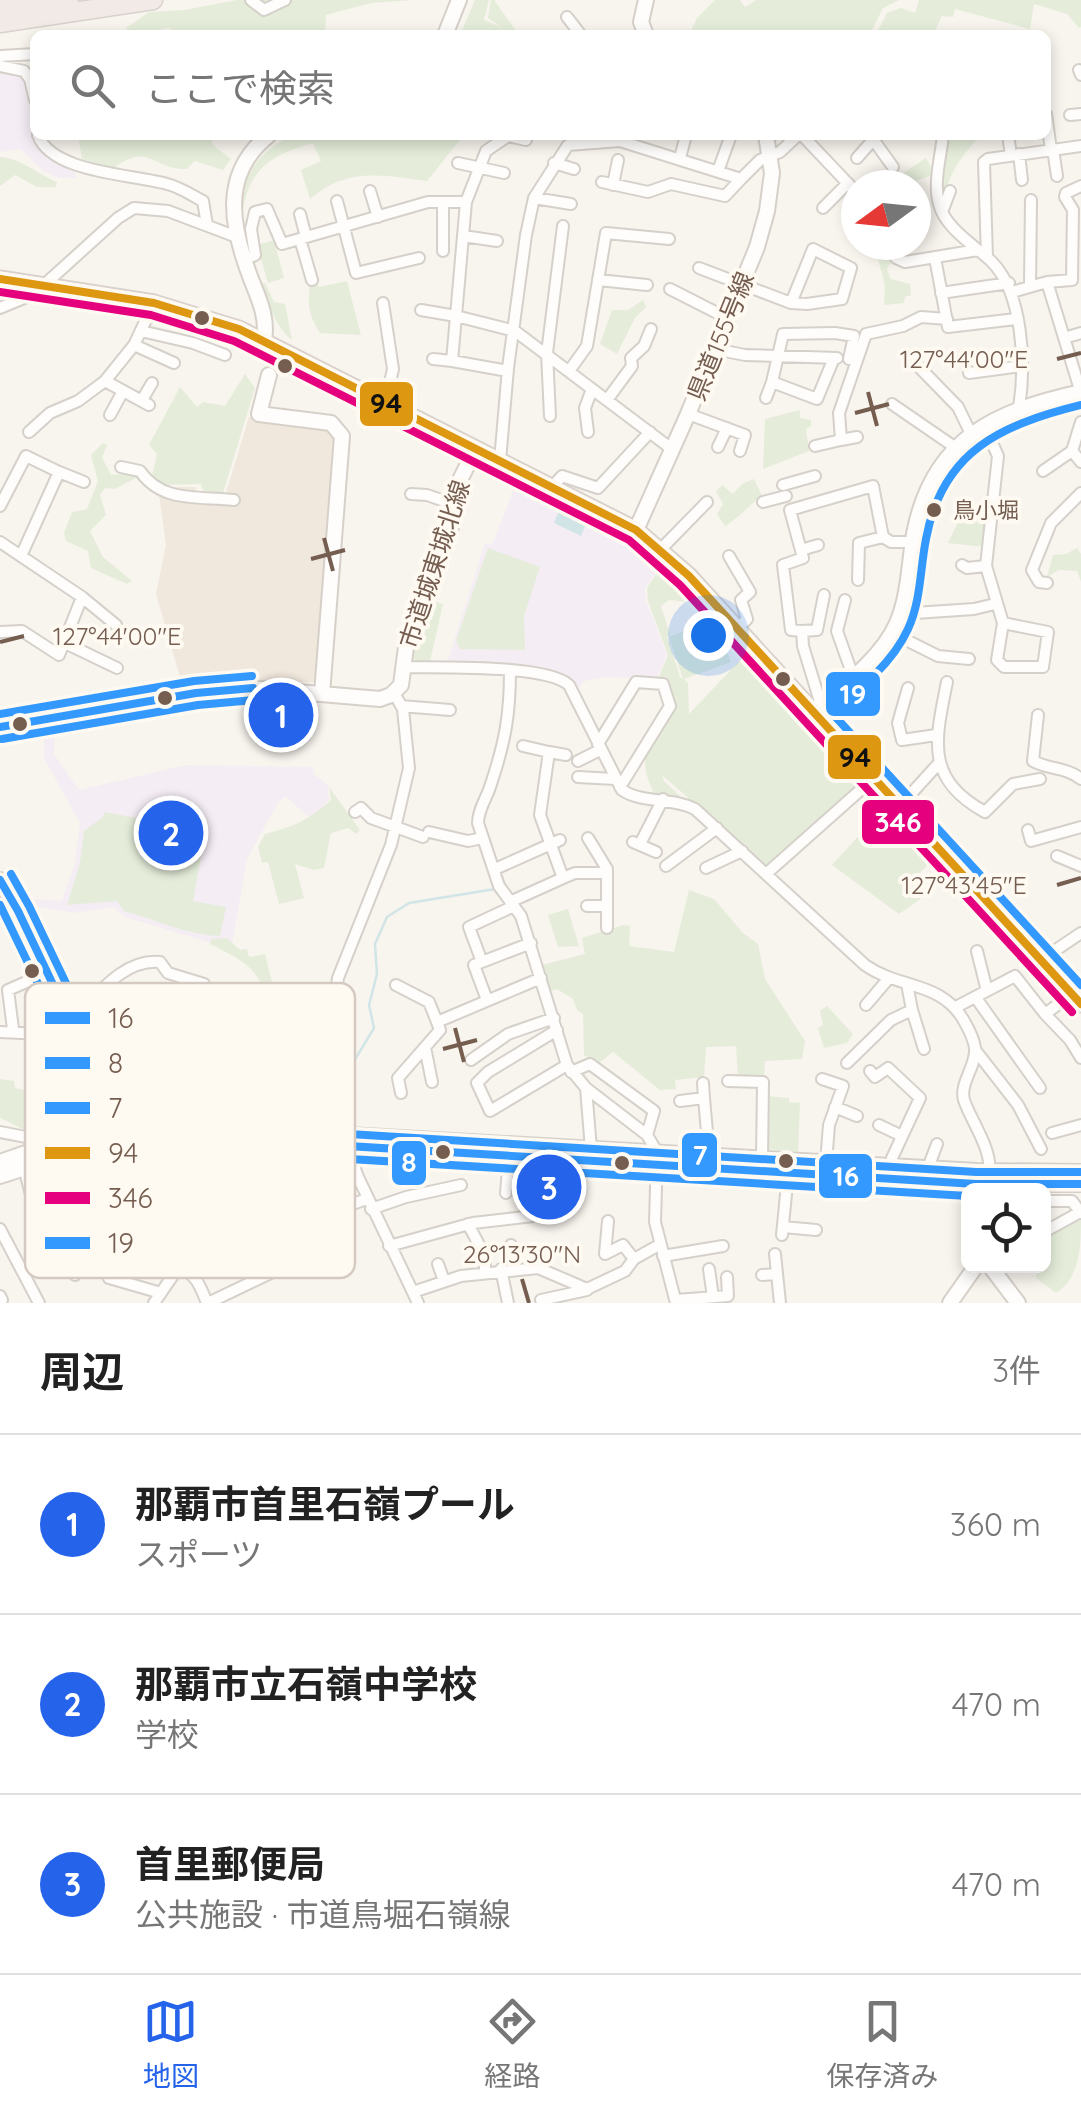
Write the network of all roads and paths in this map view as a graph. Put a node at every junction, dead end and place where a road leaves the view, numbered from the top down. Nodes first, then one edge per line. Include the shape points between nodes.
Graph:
1 (69, 0) edge
2 (152, 0) edge
3 (250, 0) edge
4 (285, 0) edge
5 (459, 0) edge
6 (646, 0) edge
7 (0, 10) edge
8 (568, 18) dead end
9 (0, 23) edge
10 (448, 30) edge
11 (577, 30) edge
12 (644, 30) edge
13 (30, 54) edge
14 (0, 56) edge
15 (0, 66) edge
16 (30, 79) edge
17 (40, 140) edge
18 (264, 140) edge
19 (499, 140) edge
20 (628, 140) edge
21 (637, 140) edge
22 (685, 140) edge
23 (728, 140) edge
24 (767, 140) edge
25 (793, 140) edge
26 (805, 140) edge
27 (869, 140) edge
28 (873, 140) edge
29 (943, 140) edge
30 (1010, 140) edge
31 (1050, 140) edge
32 (1081, 146) edge
33 (1052, 150) junction
34 (1015, 155) junction
35 (770, 156) junction
36 (680, 158) junction
37 (857, 158) dead end
38 (618, 160) dead end
39 (458, 162) dead end
40 (554, 163) junction
41 (478, 167) junction
42 (893, 167) dead end
43 (574, 168) dead end
44 (718, 171) junction
45 (504, 173) dead end
46 (841, 176) edge
47 (1056, 176) dead end
48 (741, 179) junction
49 (1022, 180) dead end
50 (1081, 186) edge
51 (370, 191) dead end
52 (950, 191) dead end
53 (841, 195) edge
54 (534, 198) junction
55 (1030, 200) dead end
56 (337, 201) dead end
57 (443, 202) junction
58 (466, 202) junction
59 (570, 204) dead end
60 (823, 208) dead end
61 (942, 212) junction
62 (300, 214) dead end
63 (378, 217) junction
64 (207, 226) junction
65 (563, 226) dead end
66 (344, 227) junction
67 (463, 236) junction
68 (237, 237) junction
69 (303, 238) junction
70 (669, 239) dead end
71 (497, 240) dead end
72 (443, 252) dead end
73 (983, 254) junction
74 (419, 258) dead end
75 (935, 258) junction
76 (931, 259) edge
77 (244, 260) junction
78 (700, 268) dead end
79 (0, 279) edge
80 (312, 280) dead end
81 (598, 280) junction
82 (1076, 280) edge
83 (1046, 282) junction
84 (740, 284) junction
85 (44, 285) junction
86 (647, 285) dead end
87 (1030, 285) junction
88 (1011, 287) junction
89 (670, 289) dead end
90 (0, 290) edge
91 (941, 293) junction
92 (30, 295) junction
93 (154, 303) junction
94 (383, 303) dead end
95 (791, 303) junction
96 (0, 308) edge
97 (420, 310) dead end
98 (456, 316) junction
99 (726, 318) junction
100 (946, 319) junction
101 (1016, 320) junction
102 (651, 330) dead end
103 (515, 331) junction
104 (141, 332) junction
105 (1081, 333) edge
106 (1064, 338) junction
107 (264, 340) junction
108 (134, 345) junction
109 (714, 348) junction
110 (547, 353) junction
111 (225, 355) dead end
112 (780, 355) junction
113 (433, 358) dead end
114 (834, 358) junction
115 (853, 360) junction
116 (452, 361) junction
117 (174, 363) dead end
118 (1022, 366) junction
119 (920, 368) dead end
120 (508, 370) junction
121 (569, 371) junction
122 (969, 374) dead end
123 (270, 375) dead end
124 (105, 381) junction
125 (772, 382) junction
126 (152, 383) dead end
127 (592, 389) junction
128 (123, 391) junction
129 (1081, 392) edge
130 (766, 398) dead end
131 (607, 400) junction
132 (385, 404) junction
133 (892, 404) dead end
134 (1018, 408) junction
135 (688, 414) junction
136 (110, 415) dead end
137 (550, 416) dead end
138 (1081, 422) edge
139 (984, 425) junction
140 (727, 428) junction
141 (30, 432) dead end
142 (588, 432) dead end
143 (650, 432) junction
144 (971, 434) junction
145 (856, 437) dead end
146 (841, 440) junction
147 (815, 446) dead end
148 (718, 447) dead end
149 (956, 448) junction
150 (475, 450) junction
151 (673, 450) junction
152 (740, 451) dead end
153 (1072, 451) junction
154 (500, 461) junction
155 (1081, 462) edge
156 (121, 467) dead end
157 (1043, 471) dead end
158 (59, 472) junction
159 (816, 476) dead end
160 (84, 482) dead end
161 (554, 486) junction
162 (784, 486) junction
163 (1081, 493) edge
164 (411, 494) dead end
165 (234, 500) dead end
166 (707, 502) dead end
167 (763, 502) dead end
168 (456, 505) junction
169 (0, 506) edge
170 (790, 510) junction
171 (636, 530) junction
172 (883, 538) junction
173 (0, 542) edge
174 (913, 542) junction
175 (818, 545) dead end
176 (661, 549) junction
177 (800, 550) junction
178 (22, 556) junction
179 (729, 556) dead end
180 (962, 564) dead end
181 (986, 566) junction
182 (858, 580) dead end
183 (1046, 584) dead end
184 (824, 595) dead end
185 (82, 597) junction
186 (844, 600) dead end
187 (995, 604) junction
188 (900, 614) junction
189 (1003, 623) junction
190 (116, 625) dead end
191 (737, 629) junction
192 (802, 631) junction
193 (0, 632) edge
194 (892, 633) junction
195 (65, 644) junction
196 (969, 659) dead end
197 (403, 667) junction
198 (117, 668) dead end
199 (510, 671) junction
200 (853, 676) junction
201 (947, 682) dead end
202 (908, 688) dead end
203 (322, 694) junction
204 (397, 699) junction
205 (817, 708) junction
206 (450, 710) dead end
207 (1038, 716) dead end
208 (0, 727) edge
209 (936, 735) junction
210 (524, 746) dead end
211 (599, 747) junction
212 (548, 752) junction
213 (566, 755) dead end
214 (578, 761) dead end
215 (939, 764) junction
216 (578, 777) dead end
217 (874, 778) junction
218 (1040, 779) dead end
219 (1081, 779) edge
220 (617, 783) junction
221 (663, 799) junction
222 (900, 806) junction
223 (355, 812) dead end
224 (1081, 827) edge
225 (396, 828) junction
226 (717, 828) junction
227 (1028, 830) dead end
228 (482, 838) junction
229 (588, 838) dead end
230 (555, 842) junction
231 (656, 852) dead end
232 (742, 852) junction
233 (1056, 856) dead end
234 (666, 866) dead end
235 (1081, 866) edge
236 (706, 868) dead end
237 (496, 869) junction
238 (607, 873) junction
239 (766, 874) junction
240 (563, 878) junction
241 (0, 880) edge
242 (513, 904) junction
243 (587, 906) dead end
244 (607, 906) junction
245 (607, 928) dead end
246 (1081, 934) edge
247 (531, 943) junction
248 (976, 952) dead end
249 (1041, 960) junction
250 (482, 962) junction
251 (168, 973) junction
252 (47, 974) junction
253 (541, 978) junction
254 (889, 978) junction
255 (25, 983) edge
256 (25, 983) edge
257 (52, 983) edge
258 (107, 983) edge
259 (165, 983) edge
260 (201, 983) edge
261 (337, 983) edge
262 (907, 984) junction
263 (396, 985) dead end
264 (982, 994) junction
265 (1076, 999) edge
266 (487, 1000) junction
267 (866, 1005) dead end
268 (956, 1007) junction
269 (912, 1010) junction
270 (1045, 1014) junction
271 (438, 1022) junction
272 (556, 1024) junction
273 (13, 1029) dead end
274 (0, 1032) edge
275 (25, 1033) edge
276 (425, 1047) junction
277 (924, 1049) dead end
278 (976, 1051) junction
279 (1081, 1058) edge
280 (472, 1060) dead end
281 (847, 1062) dead end
282 (569, 1068) junction
283 (870, 1071) dead end
284 (822, 1079) dead end
285 (432, 1082) dead end
286 (728, 1082) dead end
287 (703, 1083) dead end
288 (586, 1088) junction
289 (1040, 1088) dead end
290 (401, 1093) dead end
291 (704, 1098) junction
292 (680, 1100) dead end
293 (836, 1106) junction
294 (972, 1115) junction
295 (857, 1116) dead end
296 (880, 1125) dead end
297 (1081, 1125) edge
298 (1060, 1131) dead end
299 (0, 1132) edge
300 (647, 1135) junction
301 (25, 1136) edge
302 (902, 1136) junction
303 (355, 1140) edge
304 (355, 1141) edge
305 (937, 1144) dead end
306 (591, 1149) junction
307 (991, 1149) dead end
308 (1041, 1150) dead end
309 (25, 1153) edge
310 (709, 1155) junction
311 (509, 1157) junction
312 (762, 1158) junction
313 (657, 1160) junction
314 (0, 1162) edge
315 (815, 1166) junction
316 (892, 1166) junction
317 (24, 1167) joint
318 (928, 1168) junction
319 (355, 1170) edge
320 (25, 1171) edge
321 (1081, 1172) edge
322 (788, 1174) junction
323 (0, 1176) edge
324 (987, 1182) edge
325 (1081, 1184) edge
326 (461, 1185) dead end
327 (1051, 1186) edge
328 (506, 1193) dead end
329 (1051, 1200) edge
330 (373, 1206) junction
331 (355, 1210) edge
332 (1081, 1213) edge
333 (534, 1216) dead end
334 (608, 1221) dead end
335 (468, 1224) junction
336 (1051, 1228) edge
337 (0, 1229) edge
338 (816, 1230) dead end
339 (394, 1244) junction
340 (512, 1245) dead end
341 (723, 1246) dead end
342 (661, 1251) junction
343 (775, 1254) dead end
344 (634, 1260) junction
345 (438, 1264) dead end
346 (508, 1269) junction
347 (709, 1269) dead end
348 (484, 1272) junction
349 (971, 1273) edge
350 (995, 1273) edge
351 (777, 1274) junction
352 (25, 1275) edge
353 (762, 1275) dead end
354 (727, 1277) dead end
355 (26, 1278) edge
356 (109, 1278) dead end
357 (194, 1278) edge
358 (260, 1278) edge
359 (444, 1281) junction
360 (588, 1290) junction
361 (415, 1297) edge
362 (713, 1297) junction
363 (158, 1298) edge
364 (541, 1300) dead end
365 (676, 1302) edge
366 (40, 1303) edge
367 (208, 1303) edge
368 (508, 1303) edge
369 (780, 1303) edge
370 (950, 1303) edge
371 (1018, 1303) edge

1 - 7 highway
2 - 9 highway
3 - 4 street via 264,10
5 - 10 street
6 - 12 street
8 - 11 street
13 - 14 street
15 - 16 street
17 - 64 street via 63,161 186,192 202,202
18 - 68 street via 238,173 232,203
19 - 41 street
20 - 40 street via 568,146
21 - 36 street
22 - 36 street
23 - 44 street
24 - 35 street, 県道155号線
25 - 35 street
26 - 46 street
27 - 37 street
28 - 42 street
29 - 61 street via 937,197
30 - 34 street
31 - 33 street
32 - 33 street
33 - 34 street
33 - 47 street
34 - 49 street
34 - 73 street via 984,162
35 - 48 street
35 - 84 street, 県道155号線 via 767,211
36 - 44 street
38 - 48 street via 608,184 648,192 671,184 725,196
39 - 41 street
40 - 43 street
40 - 54 street
41 - 45 street
41 - 58 street
44 - 48 street
50 - 82 street via 1065,197 1073,210
51 - 63 street
52 - 61 street
53 - 60 street
54 - 59 street
54 - 103 street
55 - 87 street
56 - 66 street
57 - 58 street
57 - 63 street
57 - 72 street
58 - 67 street
61 - 73 street
62 - 69 street
63 - 66 street
64 - 68 street
64 - 85 street via 134,208
65 - 110 street
66 - 69 street
66 - 74 street via 356,272
67 - 71 street
67 - 98 street
68 - 77 street
69 - 77 street via 282,244 267,209 255,212 256,255
69 - 80 street
70 - 81 street via 606,233
73 - 75 street
73 - 88 street
75 - 76 street
75 - 91 street
77 - 107 street via 264,312
78 - 84 street
79 - 85 main road
81 - 86 street
81 - 121 street via 587,346
82 - 83 street
83 - 87 street
83 - 106 street
84 - 95 street
84 - 99 street, 県道155号線
85 - 93 main road
87 - 88 street
88 - 91 street
88 - 101 street
89 - 99 street
90 - 92 street
91 - 100 street
92 - 93 street via 133,309
92 - 96 street
93 - 104 street
93 - 107 main road
94 - 132 street via 393,369
95 - 95 street via 813,250 851,268 842,299
97 - 98 street
98 - 103 street
98 - 116 street
99 - 109 street, 県道155号線
100 - 101 street via 948,327
100 - 115 street via 922,317 866,334
101 - 118 street
102 - 131 street via 647,348 634,352 632,366
103 - 110 street
103 - 120 street
104 - 108 street
104 - 111 street
105 - 106 street
106 - 129 street
107 - 132 main road
108 - 117 street
108 - 124 street
109 - 112 street
109 - 135 street, 県道155号線
110 - 121 street
110 - 137 street
112 - 114 street
112 - 115 street via 783,334 835,333 854,336
112 - 125 street
113 - 116 street
114 - 115 street
114 - 125 street via 817,399
115 - 146 street via 839,413
116 - 120 street
118 - 122 street
118 - 134 street
119 - 144 street via 958,407
120 - 154 street
121 - 127 street
123 - 203 street via 259,414 331,423 342,436
124 - 128 street
124 - 141 street
125 - 130 street
126 - 128 street via 145,402
127 - 131 street
127 - 142 street via 584,408
128 - 136 street
129 - 134 street
131 - 143 street
132 - 150 main road
133 - 149 street
134 - 139 street
135 - 140 street
135 - 151 street, 県道155号線
138 - 153 street
139 - 144 street
139 - 181 street via 998,456
140 - 148 street
140 - 152 street via 745,435
143 - 151 street
143 - 161 street via 598,488 562,476
144 - 149 street
145 - 146 street
146 - 147 street
149 - 174 street via 924,496
150 - 154 main road
150 - 168 street, 市道城東城北線
151 - 171 street, 県道155号線
153 - 155 street
153 - 157 street
154 - 161 main road
156 - 165 street via 140,471 152,488 168,494
158 - 160 street
158 - 169 street via 26,456
158 - 178 street
159 - 162 street
161 - 171 main road
162 - 167 street
162 - 170 street
163 - 183 street via 1051,523 1032,570
164 - 168 street
166 - 176 street
168 - 197 street, 市道城東城北線 via 417,608
170 - 172 street via 873,486
170 - 177 street
171 - 176 main road
172 - 174 street
172 - 182 street via 859,543 853,564
173 - 178 street
174 - 188 street
175 - 177 street
176 - 191 main road
177 - 192 street via 803,558 783,564 791,630
178 - 185 street
179 - 191 street via 750,592 741,600 746,619
180 - 181 street
181 - 187 street
184 - 192 street via 817,630
185 - 190 street
185 - 195 street
186 - 200 street via 837,631
187 - 188 street
187 - 189 street
188 - 194 street
189 - 189 street via 1048,632 1044,667 1000,664
191 - 205 main road
192 - 205 street
193 - 195 street via 22,631 59,656
194 - 196 street via 938,656
194 - 200 street
195 - 198 street
197 - 199 street
197 - 204 street, 市道城東城北線
199 - 211 street via 554,675 571,685
199 - 228 street via 509,722 478,814
200 - 205 street
201 - 209 street
202 - 209 street via 898,723 902,740
203 - 204 street
203 - 208 street via 210,691
204 - 206 street
204 - 225 street, 市道城東城北線 via 410,768
205 - 217 main road
207 - 219 street via 1033,761
209 - 215 street
210 - 212 street
211 - 214 street
211 - 220 street
211 - 220 street via 636,682 662,684 670,706
212 - 213 street
212 - 230 street via 540,815
215 - 218 street via 964,801 985,812 1013,784
215 - 222 street
216 - 220 street
217 - 222 main road
217 - 239 street
220 - 221 street via 634,796
221 - 226 street via 695,809
221 - 231 street via 637,843
222 - 249 main road
223 - 225 street via 361,808
224 - 227 street via 1031,841
225 - 228 street
225 - 261 street, 市道城東城北線
226 - 232 street
226 - 234 street
228 - 237 street
229 - 238 street
230 - 237 street
230 - 240 street
232 - 236 street
232 - 239 street
233 - 235 street
237 - 242 street
238 - 240 street
238 - 244 street
239 - 254 street via 852,955
240 - 242 street
241 - 252 street
242 - 247 street
242 - 250 street via 469,928
243 - 244 street
244 - 245 street
246 - 249 street
247 - 250 street
247 - 253 street
248 - 264 street
249 - 265 main road
250 - 266 street via 474,966
251 - 258 street via 160,962 146,963
251 - 259 street
251 - 260 street
252 - 256 street
252 - 257 street
253 - 266 street
253 - 272 street
254 - 262 street
254 - 267 street
255 - 273 street via 8,990
262 - 268 street
262 - 269 street
263 - 271 street via 429,1002
264 - 268 street
264 - 270 street via 1015,976
264 - 289 street
265 - 270 street
266 - 271 street
268 - 278 street
269 - 277 street
269 - 281 street via 891,1020
270 - 279 street
271 - 276 street via 440,1030
272 - 280 street via 508,1034
272 - 282 street
272 - 282 street via 476,1083 490,1111
274 - 275 street
276 - 285 street
276 - 290 street via 395,1080
278 - 294 street via 964,1092
278 - 308 street via 1018,1104
282 - 288 street
282 - 300 street via 590,1064 654,1111
283 - 302 street via 875,1077 892,1066 920,1098
284 - 293 street via 843,1086
286 - 312 street via 763,1082
287 - 291 street
288 - 300 street
288 - 306 street
291 - 292 street
291 - 310 street
293 - 295 street
293 - 315 street
294 - 307 street
294 - 324 street via 988,1157
296 - 302 street
297 - 298 street
299 - 301 street
300 - 313 street
302 - 316 street
303 - 306 street
304 - 311 street
305 - 318 street
306 - 313 street
309 - 314 street
310 - 312 street
310 - 313 street
311 - 313 street
311 - 328 street
312 - 315 street
313 - 322 street
313 - 342 street via 654,1222
315 - 316 street
315 - 322 street
315 - 324 street
316 - 318 street
317 - 320 street
317 - 323 street
318 - 324 street
319 - 330 street, 市道城東城北線
321 - 324 street
322 - 338 street via 782,1231
325 - 327 street
326 - 330 street
329 - 332 street via 1072,1201
330 - 331 street
330 - 339 street, 市道城東城北線
332 - 336 street
333 - 335 street
334 - 344 street via 605,1258 623,1244
335 - 339 street
335 - 348 street via 484,1256
337 - 352 street
339 - 361 street, 市道城東城北線
340 - 346 street
341 - 342 street
342 - 344 street
342 - 365 street
343 - 351 street
344 - 360 street via 625,1272
345 - 359 street
346 - 348 street
346 - 360 street via 538,1268
346 - 368 street
347 - 362 street
348 - 359 street
349 - 370 street
350 - 371 street
351 - 353 street
351 - 369 street
354 - 362 street via 728,1296
355 - 366 street
356 - 363 street
357 - 367 street
358 - 367 street
359 - 361 street
360 - 364 street
362 - 365 street

